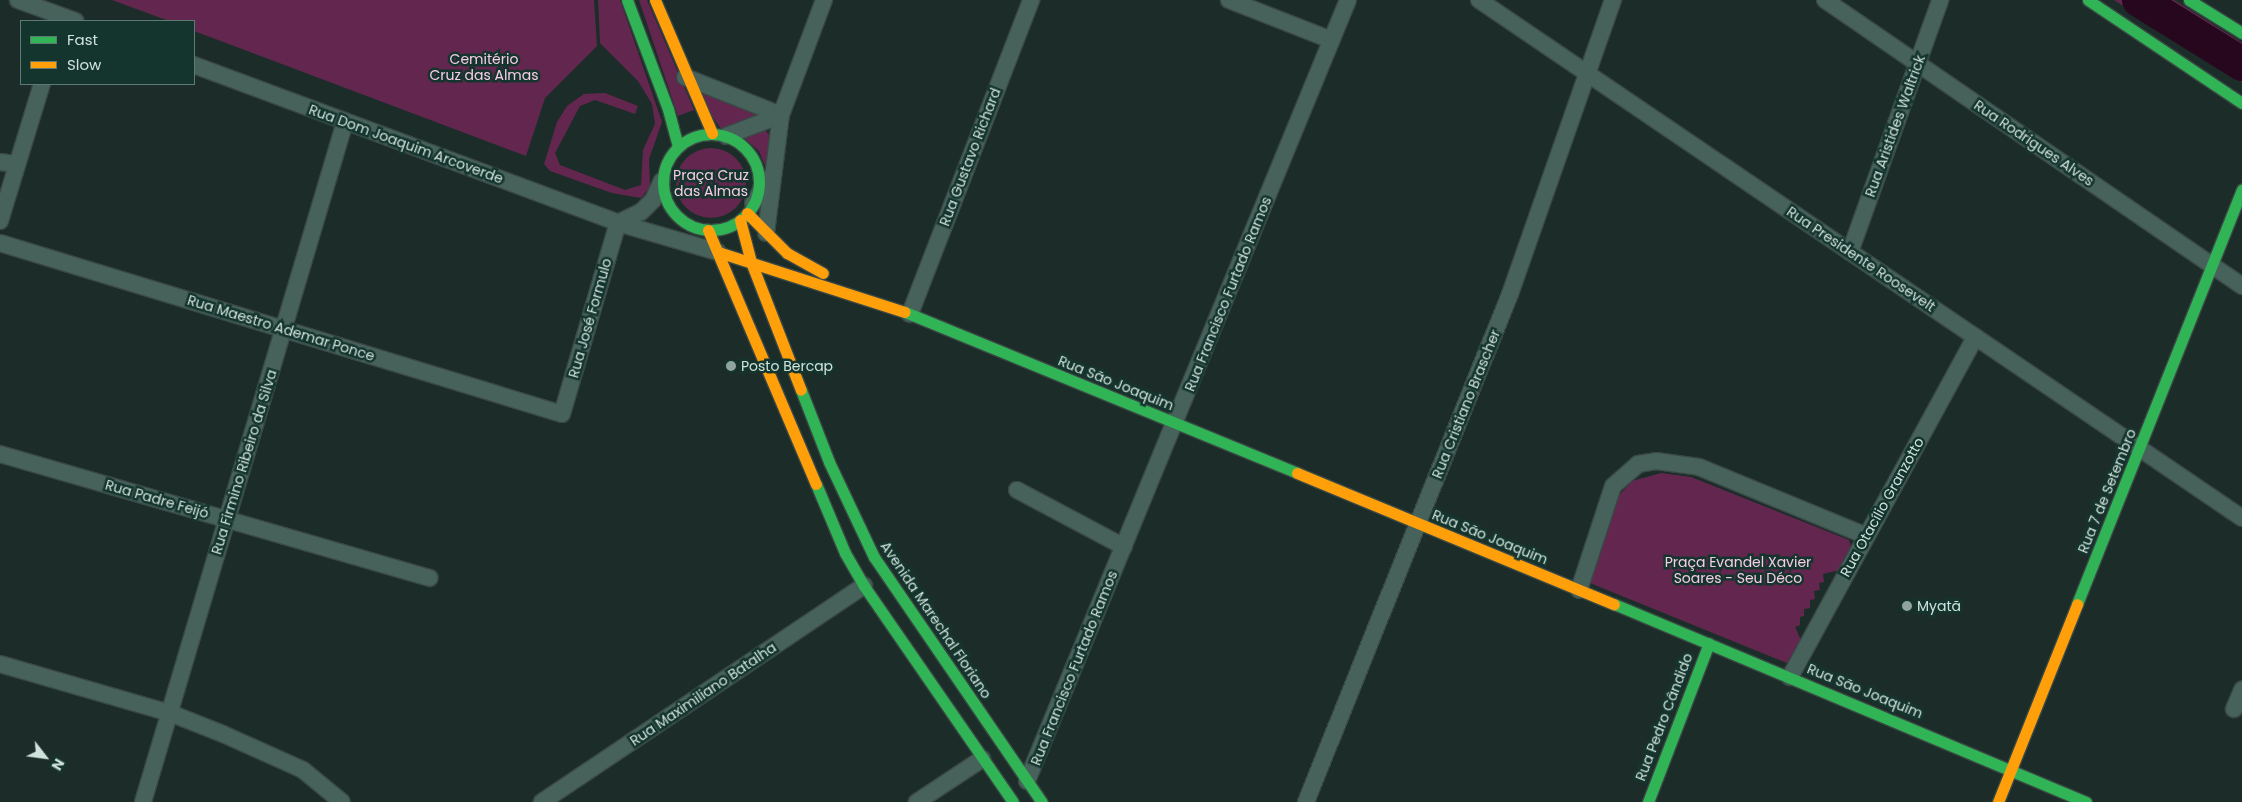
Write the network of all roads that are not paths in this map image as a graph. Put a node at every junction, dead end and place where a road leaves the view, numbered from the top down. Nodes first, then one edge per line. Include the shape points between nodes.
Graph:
1 (18, 0) edge
2 (627, 0) edge
3 (655, 0) edge
4 (824, 0) edge
5 (1031, 0) edge
6 (1229, 0) edge
7 (1348, 0) edge
8 (1479, 0) edge
9 (1613, 0) edge
10 (1826, 0) edge
11 (1940, 0) edge
12 (2088, 0) edge
13 (2189, 0) edge
14 (66, 20) edge
15 (2242, 33) edge
16 (1331, 40) junction
17 (1917, 63) junction
18 (195, 66) edge
19 (1588, 74) junction
20 (685, 77) junction
21 (42, 85) edge
22 (2242, 103) edge
23 (780, 115) junction
24 (346, 122) junction
25 (719, 134) junction
26 (678, 146) junction
27 (0, 162) edge
28 (17, 164) junction
29 (773, 173) junction
30 (662, 181) junction
31 (2242, 190) edge
32 (747, 212) junction
33 (0, 221) edge
34 (618, 223) junction
35 (705, 229) junction
36 (766, 233) junction
37 (676, 240) junction
38 (0, 243) edge
39 (718, 252) junction
40 (1850, 252) junction
41 (751, 262) junction
42 (2212, 265) junction
43 (2242, 286) edge
44 (882, 303) junction
45 (910, 314) junction
46 (284, 329) junction
47 (1975, 337) junction
48 (562, 414) joint
49 (1175, 423) junction
50 (2140, 449) junction
51 (0, 454) edge
52 (1017, 490) dead end
53 (2242, 518) edge
54 (228, 519) junction
55 (1418, 524) junction
56 (1866, 536) junction
57 (1124, 547) junction
58 (428, 578) dead end
59 (864, 586) junction
60 (1579, 590) junction
61 (1709, 643) junction
62 (0, 664) edge
63 (1790, 677) junction
64 (2242, 690) edge
65 (2234, 709) dead end
66 (170, 713) junction
67 (982, 759) junction
68 (2012, 768) junction
69 (1027, 781) junction
70 (143, 802) edge
71 (342, 802) edge
72 (542, 802) edge
73 (917, 802) edge
74 (1013, 802) edge
75 (1042, 802) edge
76 (1306, 802) edge
77 (1648, 802) edge
78 (1998, 802) edge
79 (2086, 802) edge

1 - 14 street
2 - 26 street via 668,108
3 - 20 street
4 - 23 street
5 - 45 street, Rua Gustavo Richard
6 - 16 street
7 - 16 street, Rua Francisco Furtado Ramos
8 - 19 street, Rua Presidente Roosevelt
9 - 19 street, Rua Cristiano Brascher
10 - 17 street, Rua Rodrigues Alves
11 - 17 street, Rua Aristides Waltrick
12 - 22 street
13 - 15 street
16 - 49 street, Rua Francisco Furtado Ramos
17 - 40 street, Rua Aristides Waltrick
17 - 42 street, Rua Rodrigues Alves
18 - 24 street, Rua Dom Joaquim Arcoverde
19 - 40 street, Rua Presidente Roosevelt
19 - 55 street, Rua Cristiano Brascher via 1510,294
20 - 23 street
20 - 25 street
21 - 28 street
23 - 25 street
23 - 29 street
24 - 34 street, Rua Dom Joaquim Arcoverde
24 - 46 street, Rua Firmino Ribeiro da Silva
25 - 26 street via 694,136
25 - 32 street via 740,143 755,164 758,188
26 - 30 street via 667,162
27 - 28 street
28 - 33 street
29 - 32 street
29 - 36 street
30 - 34 street via 641,212
30 - 35 street via 665,198 674,212 686,223
31 - 42 street, Rua 7 de Setembro
32 - 35 street via 720,229
32 - 36 street, Rua São Joaquim
32 - 41 street, Avenida Marechal Floriano
34 - 37 street, Rua Dom Joaquim Arcoverde
34 - 48 street, Rua José Formulo
35 - 37 street
35 - 39 street
36 - 44 street, Rua São Joaquim via 798,260
37 - 39 street, Rua Dom Joaquim Arcoverde
38 - 46 street, Rua Maestro Ademar Ponce
39 - 41 street, Rua São Joaquim
39 - 59 street via 827,516
40 - 47 street, Rua Presidente Roosevelt
41 - 44 street, Rua São Joaquim
41 - 69 street, Avenida Marechal Floriano via 830,462 874,557
42 - 43 street, Rua Rodrigues Alves
42 - 50 street, Rua 7 de Setembro
44 - 45 street, Rua São Joaquim
45 - 49 street, Rua São Joaquim
46 - 48 street, Rua Maestro Ademar Ponce
46 - 54 street, Rua Firmino Ribeiro da Silva
47 - 50 street, Rua Presidente Roosevelt
47 - 56 street, Rua Otacílio Granzotto
49 - 55 street, Rua São Joaquim
49 - 57 street, Rua Francisco Furtado Ramos
50 - 53 street, Rua Presidente Roosevelt
50 - 68 street, Rua 7 de Setembro
51 - 54 street, Rua Padre Feijó
52 - 57 street
54 - 58 street, Rua Padre Feijó
54 - 66 street, Rua Firmino Ribeiro da Silva
55 - 60 street, Rua São Joaquim
55 - 76 street, Rua Cristiano Brascher
56 - 60 street via 1698,467 1656,461 1638,464 1613,486
56 - 63 street, Rua Otacílio Granzotto
57 - 69 street, Rua Francisco Furtado Ramos
59 - 67 street
59 - 72 street, Rua Maximiliano Batalha
60 - 61 street, Rua São Joaquim
61 - 63 street, Rua São Joaquim
61 - 77 street, Rua Pedro Cândido
62 - 66 street
63 - 68 street, Rua São Joaquim
64 - 65 street
66 - 70 street, Rua Firmino Ribeiro da Silva
66 - 71 street via 304,770
67 - 73 street
67 - 74 street
68 - 78 street, Rua 7 de Setembro
68 - 79 street, Rua São Joaquim
69 - 75 street, Avenida Marechal Floriano

